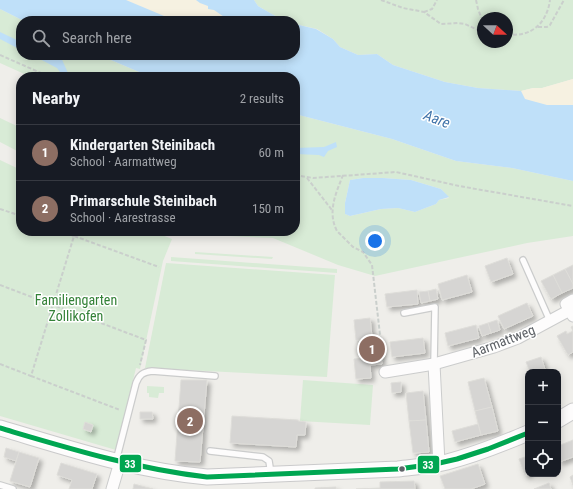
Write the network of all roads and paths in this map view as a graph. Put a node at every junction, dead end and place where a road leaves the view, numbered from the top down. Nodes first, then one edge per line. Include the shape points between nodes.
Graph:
1 (381, 0) edge
2 (437, 0) edge
3 (476, 0) edge
4 (550, 0) edge
5 (564, 0) edge
6 (424, 12) junction
7 (479, 12) edge
8 (538, 27) junction
9 (477, 30) edge
10 (513, 34) edge
11 (0, 55) edge
12 (39, 72) edge
13 (300, 176) edge
14 (343, 176) junction
15 (307, 178) junction
16 (573, 206) edge
17 (0, 209) edge
18 (332, 210) junction
19 (16, 214) edge
20 (74, 236) joint
21 (523, 260) dead end
22 (159, 267) dead end
23 (0, 285) edge
24 (573, 300) edge
25 (52, 305) junction
26 (404, 313) dead end
27 (571, 313) edge
28 (550, 322) junction
29 (0, 364) edge
30 (434, 364) junction
31 (385, 372) joint
32 (31, 376) junction
33 (215, 376) dead end
34 (138, 378) junction
35 (120, 410) dead end
36 (0, 428) edge
37 (525, 434) edge
38 (210, 451) dead end
39 (118, 462) junction
40 (439, 463) junction
41 (272, 475) junction
42 (0, 485) edge
43 (13, 489) edge
44 (112, 489) edge

1 - 6 path
2 - 6 path via 432,9
3 - 7 path
4 - 8 path via 546,15
5 - 8 path via 550,25
6 - 9 path via 441,24 465,24
8 - 10 path via 522,34
11 - 12 path
13 - 15 path
14 - 15 path
14 - 16 path via 396,172
14 - 18 path via 334,197
15 - 18 path
17 - 19 path
18 - 31 path via 337,231 353,248 363,252 372,265
20 - 22 path
20 - 25 path
21 - 28 lane
23 - 25 path
24 - 27 street, Aarmattweg via 566,304
25 - 32 path
25 - 34 path via 146,340
26 - 30 lane via 435,307
27 - 28 street, Aarmattweg
28 - 30 street, Aarmattweg via 494,348
29 - 32 path
30 - 31 street, Aarmattweg
30 - 40 street
32 - 35 path
33 - 34 lane via 152,371 142,373
34 - 39 lane
36 - 39 street
37 - 40 street
38 - 41 lane via 263,457 269,461
39 - 41 street via 176,475
39 - 44 street
40 - 41 street via 398,469
42 - 43 lane

